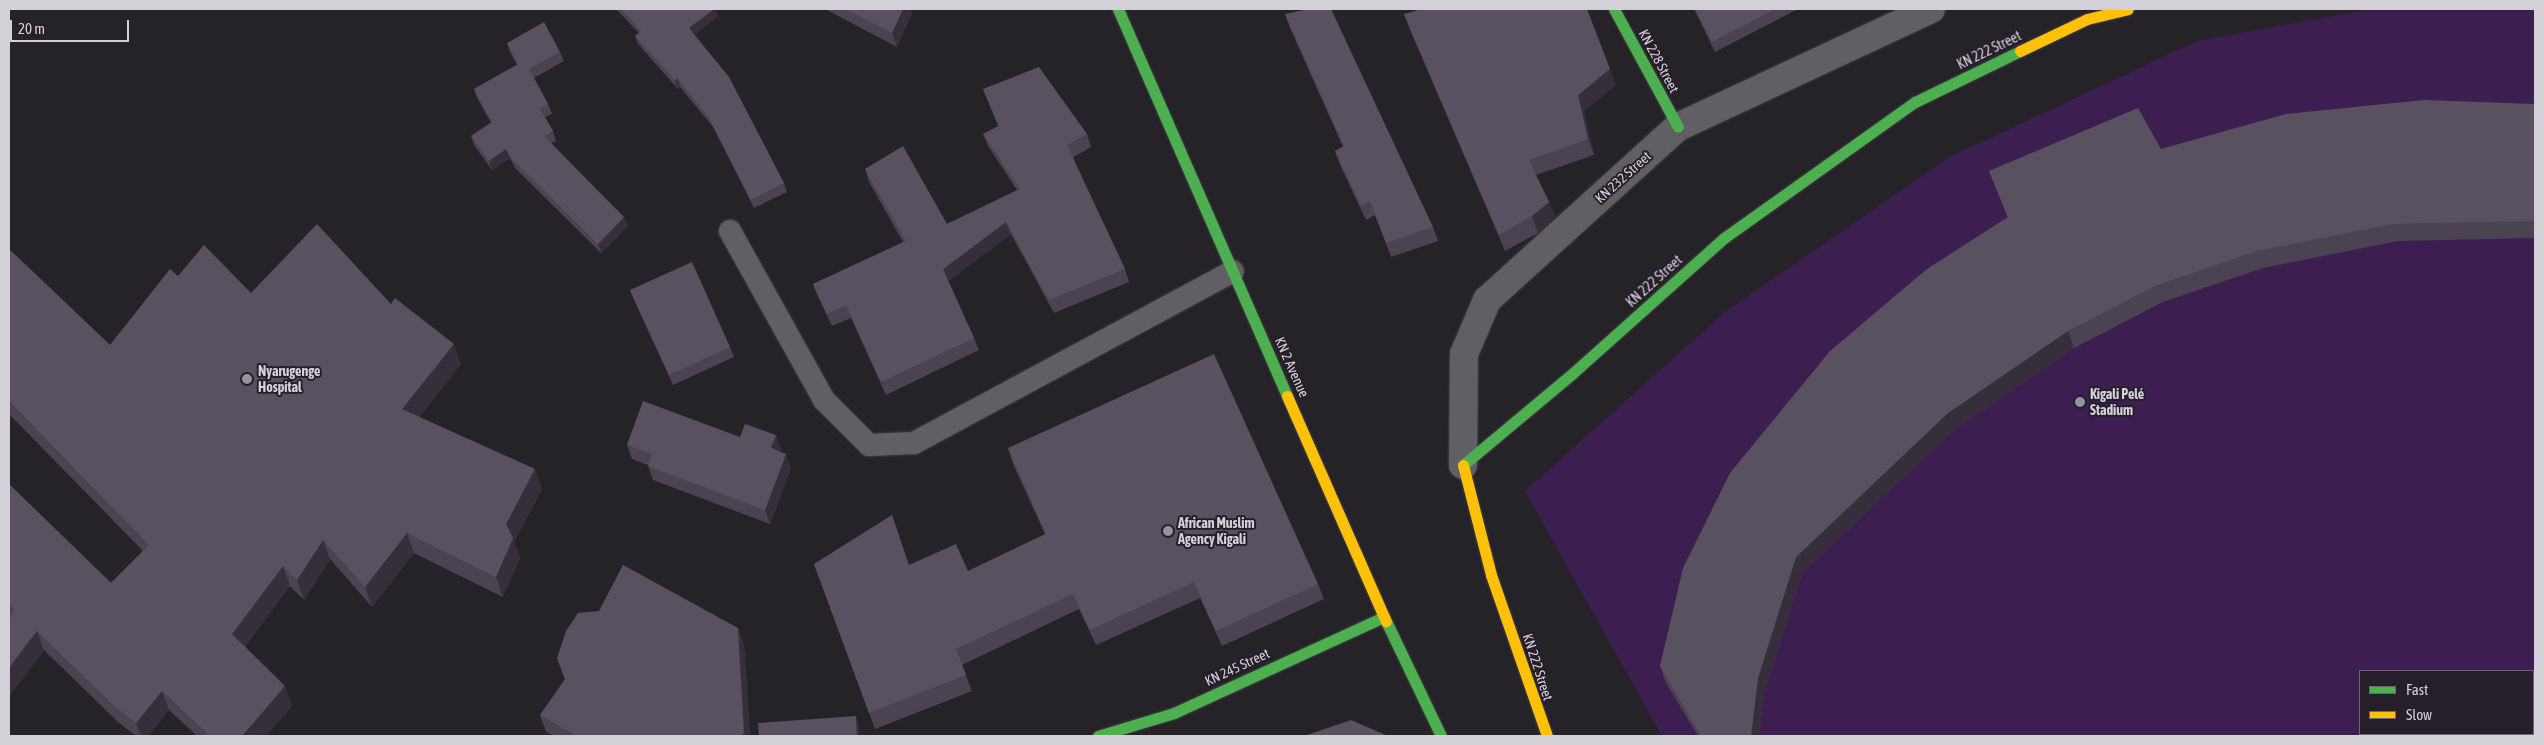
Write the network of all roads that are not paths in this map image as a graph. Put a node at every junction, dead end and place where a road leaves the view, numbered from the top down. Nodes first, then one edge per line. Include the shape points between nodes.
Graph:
1 (1118, 9) edge
2 (1614, 9) edge
3 (1930, 9) edge
4 (2128, 9) edge
5 (1678, 127) junction
6 (730, 231) dead end
7 (1233, 270) junction
8 (1463, 465) junction
9 (1384, 617) junction
10 (1098, 736) edge
11 (1441, 736) edge
12 (1547, 736) edge

1 - 7 street, KN 2 Avenue
2 - 5 street, KN 228 Street
3 - 5 street, KN 232 Street
4 - 8 street, KN 222 Street via 2087,19 1915,102 1724,238 1573,373
5 - 8 street, KN 232 Street via 1487,300 1464,354
6 - 7 lane via 824,400 869,446 914,443
7 - 9 street, KN 2 Avenue
8 - 12 street, KN 222 Street via 1491,575
9 - 10 street, KN 245 Street via 1174,713
9 - 11 street, KN 2 Avenue

